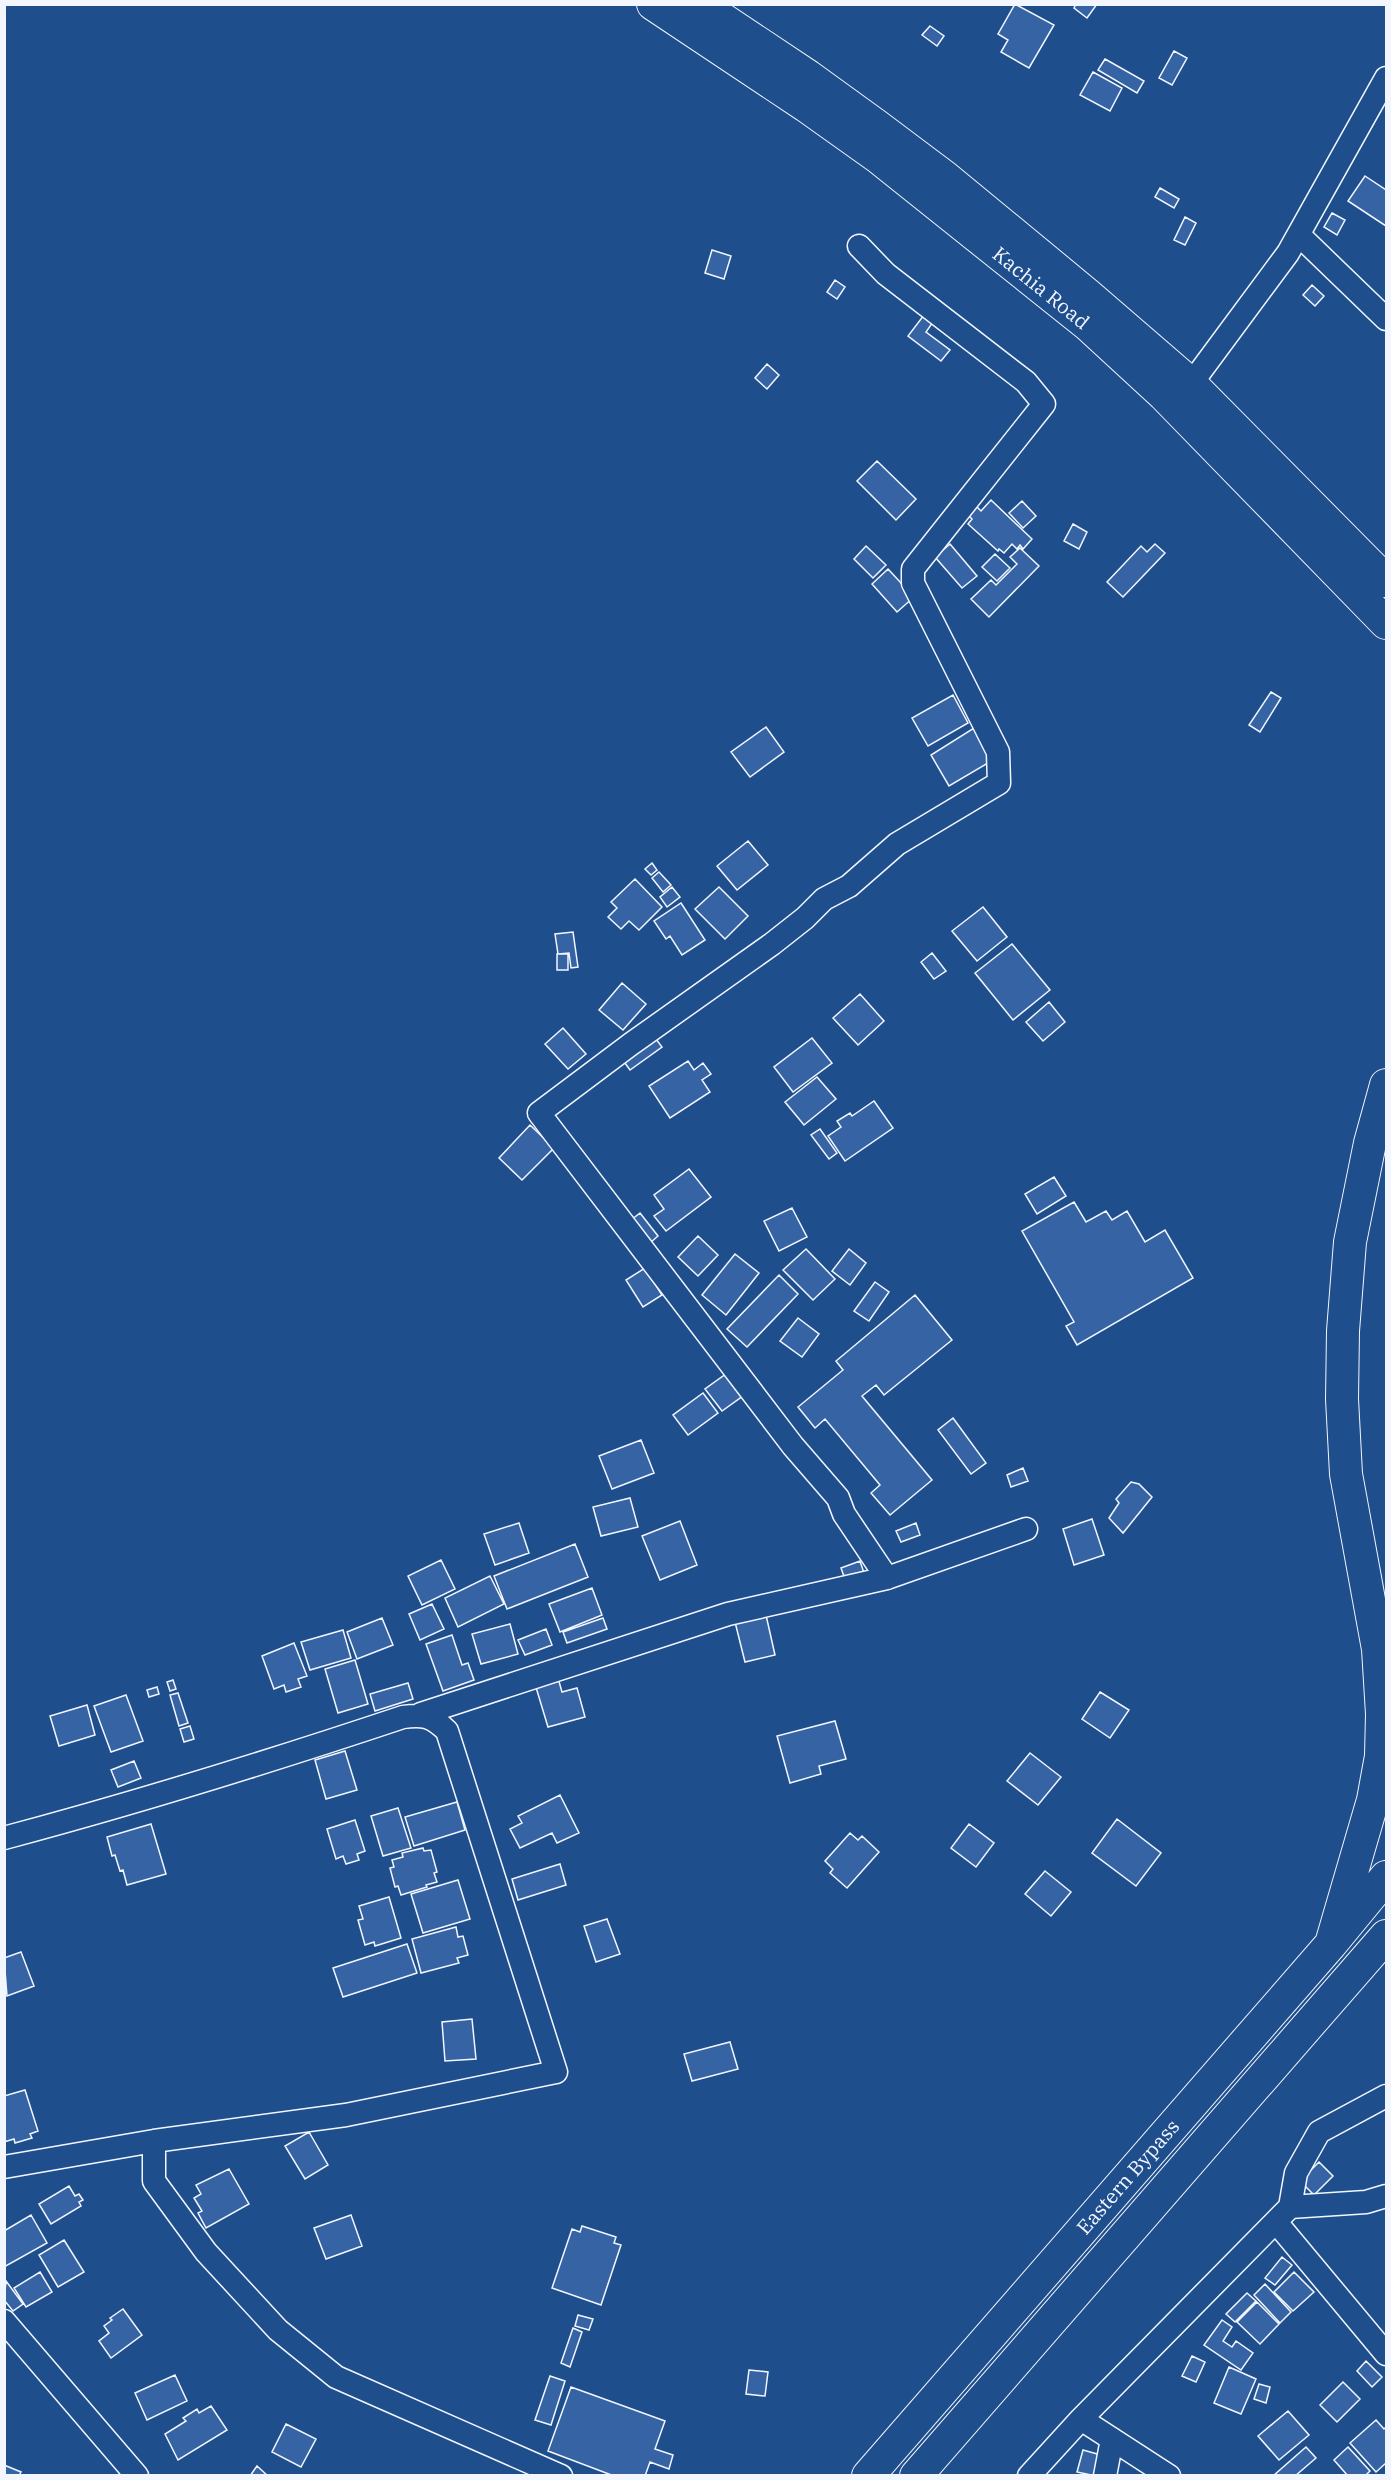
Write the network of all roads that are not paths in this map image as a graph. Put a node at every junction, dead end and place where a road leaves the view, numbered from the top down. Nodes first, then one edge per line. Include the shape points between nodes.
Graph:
1 (653, 4) edge
2 (700, 4) edge
3 (1386, 78) edge
4 (1299, 235) junction
5 (859, 246) dead end
6 (1386, 319) edge
7 (1191, 384) junction
8 (1380, 603) edge
9 (1386, 1085) edge
10 (1026, 1529) dead end
11 (887, 1578) junction
12 (421, 1714) junction
13 (4, 1838) edge
14 (1386, 1877) edge
15 (1386, 1936) edge
16 (1331, 1944) junction
17 (1386, 1958) edge
18 (1353, 1974) junction
19 (1386, 2096) edge
20 (154, 2141) junction
21 (4, 2167) edge
22 (1386, 2196) edge
23 (1283, 2214) junction
24 (4, 2321) edge
25 (1386, 2354) edge
26 (1081, 2419) junction
27 (1112, 2439) junction
28 (137, 2475) edge
29 (561, 2475) edge
30 (868, 2475) edge
31 (916, 2475) edge
32 (1029, 2475) edge
33 (1105, 2475) edge
34 (1169, 2475) edge

1 - 8 highway, Kachia Road via 879,158 1088,325
2 - 7 highway, Kachia Road via 808,76 945,177
3 - 4 street
4 - 6 street
4 - 7 street
5 - 11 street via 886,274 1026,382 1044,404 913,569 913,583 998,752 999,783 897,844 772,944 539,1113 838,1498 844,1514
7 - 8 highway, Kachia Road
9 - 16 highway via 1350,1242 1342,1399 1346,1474 1378,1649 1381,1756 1373,1800
10 - 11 street
11 - 12 street via 728,1614
12 - 13 street
12 - 20 street via 439,1722 447,1731 556,2072 346,2115
14 - 16 highway, Eastern Bypass
15 - 18 highway, Eastern Bypass
16 - 30 highway, Eastern Bypass
17 - 18 highway
18 - 31 highway, Eastern Bypass
19 - 23 street via 1319,2132 1296,2173
20 - 21 street
20 - 29 street via 154,2181 206,2252 278,2330 336,2377
22 - 23 street
23 - 25 street
23 - 26 street
24 - 28 street
26 - 27 street
26 - 32 street
27 - 33 street
27 - 34 street

